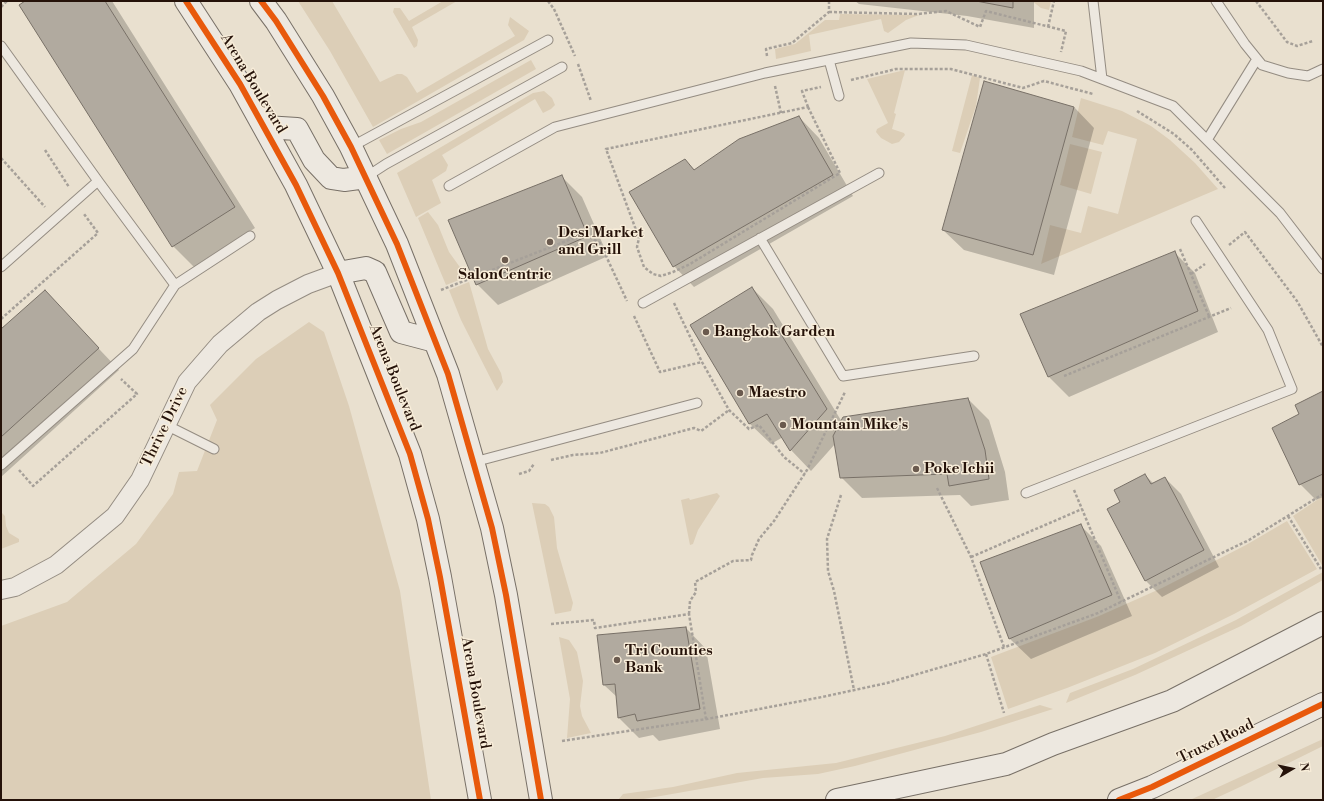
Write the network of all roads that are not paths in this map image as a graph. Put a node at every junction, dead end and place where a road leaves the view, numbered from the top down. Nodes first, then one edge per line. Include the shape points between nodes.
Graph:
1 (186, 1) edge
2 (261, 1) edge
3 (1093, 1) edge
4 (1216, 1) edge
5 (548, 40) dead end
6 (1, 46) edge
7 (1257, 59) junction
8 (829, 60) junction
9 (562, 67) dead end
10 (1323, 69) edge
11 (1102, 79) junction
12 (839, 96) dead end
13 (265, 127) junction
14 (1207, 140) junction
15 (351, 147) junction
16 (878, 173) dead end
17 (366, 177) junction
18 (98, 181) junction
19 (449, 186) dead end
20 (1196, 221) dead end
21 (250, 236) dead end
22 (760, 238) junction
23 (1, 267) edge
24 (1323, 270) edge
25 (338, 273) junction
26 (175, 285) junction
27 (643, 303) dead end
28 (435, 341) junction
29 (974, 356) dead end
30 (697, 403) dead end
31 (166, 425) junction
32 (214, 449) dead end
33 (474, 462) junction
34 (1, 465) edge
35 (1026, 493) dead end
36 (1, 590) edge
37 (1323, 622) edge
38 (1323, 704) edge
39 (480, 800) edge
40 (541, 800) edge
41 (837, 800) edge
42 (1119, 800) edge

1 - 13 main road, Arena Boulevard
2 - 15 main road via 323,96
3 - 11 lane
4 - 7 lane
5 - 15 lane
6 - 18 lane
7 - 10 lane via 1262,65 1288,74 1308,76
7 - 14 lane
8 - 11 lane via 910,43 966,46 1081,71
8 - 12 lane
8 - 19 lane via 764,73 555,127
9 - 17 lane
11 - 14 lane via 1173,106
13 - 17 main road via 297,129 314,160 331,178 344,180
13 - 25 main road, Arena Boulevard
14 - 24 lane via 1280,213
15 - 17 main road
16 - 22 lane
17 - 28 main road via 397,244
18 - 23 lane
18 - 26 lane
20 - 35 lane via 1268,330 1292,389
21 - 26 lane
22 - 27 lane
22 - 29 lane via 843,376
25 - 28 main road via 366,268 375,272 401,332
25 - 31 street, Thrive Drive via 308,284 277,300 235,330 203,361 187,382
25 - 39 main road, Arena Boulevard via 410,454 428,519 454,647
26 - 34 lane via 133,349
28 - 33 main road via 450,381
30 - 33 lane
31 - 32 lane
31 - 36 street, Thrive Drive via 140,480 114,516 56,565 15,587
33 - 40 main road via 492,528 506,595
37 - 41 main road via 1172,701 1053,744 1006,764
38 - 42 main road, Truxel Road via 1153,790

